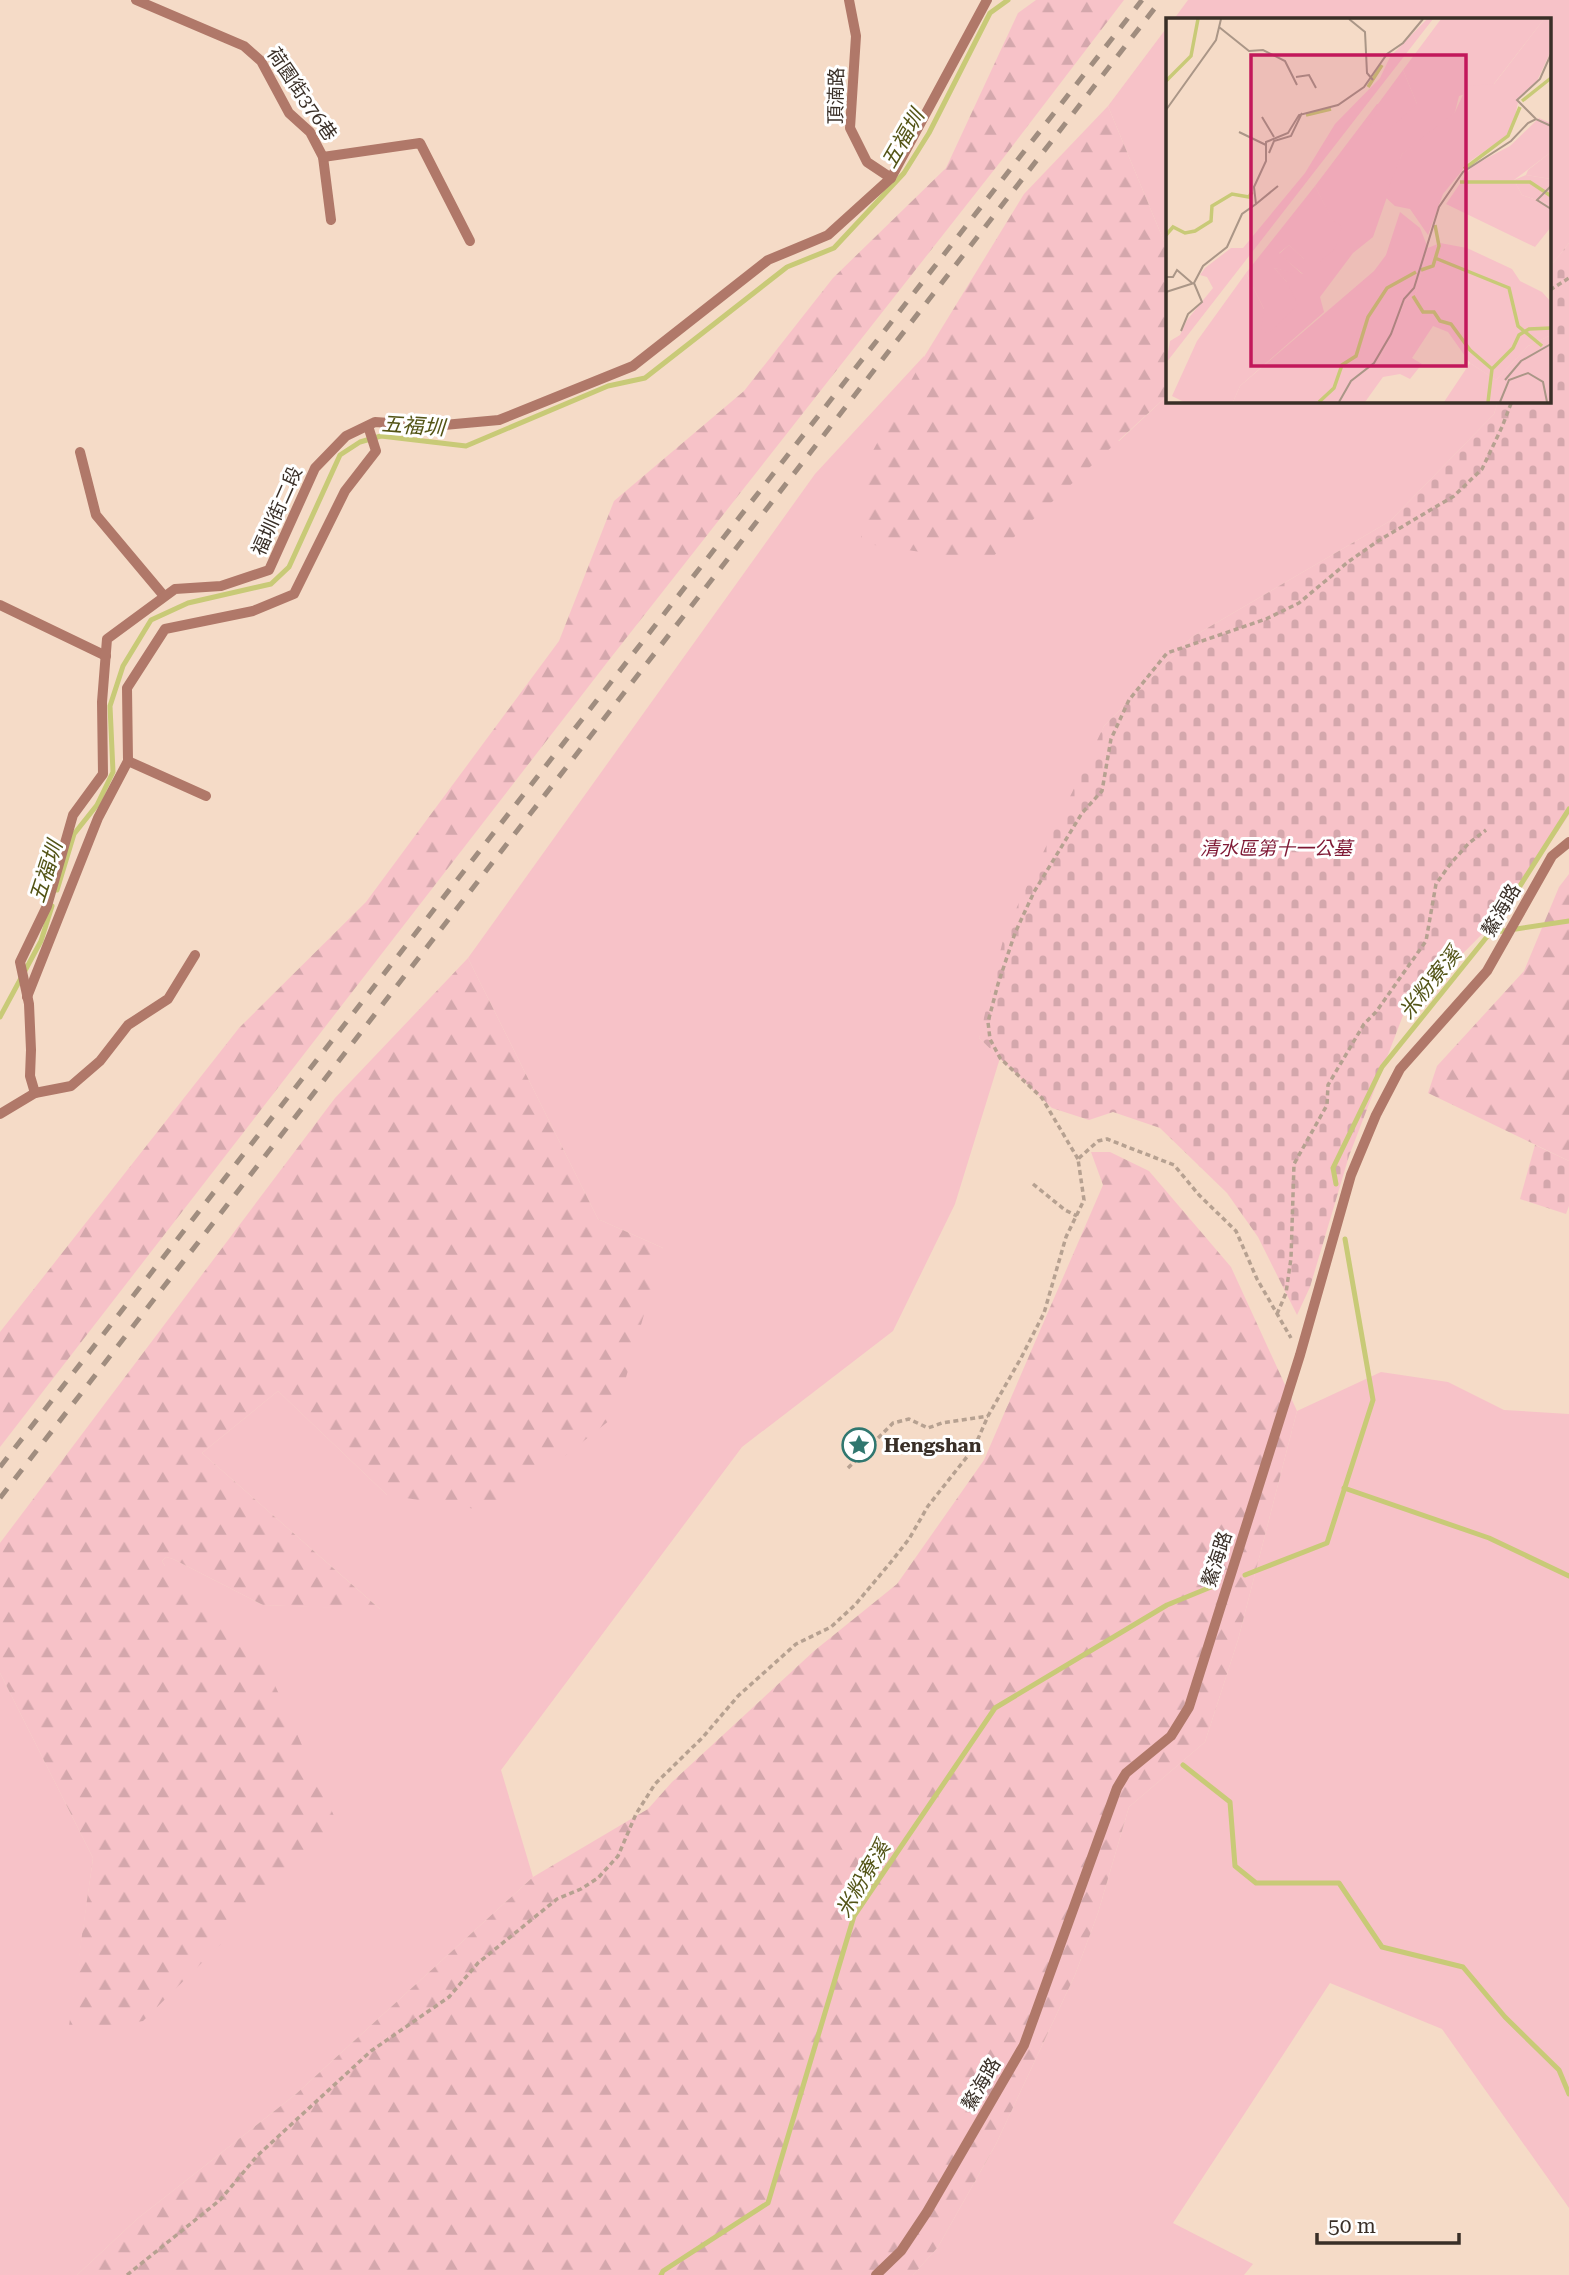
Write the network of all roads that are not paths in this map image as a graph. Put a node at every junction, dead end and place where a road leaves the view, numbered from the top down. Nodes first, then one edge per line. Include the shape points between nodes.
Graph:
1 (136, 0) edge
2 (849, 0) edge
3 (987, 0) edge
4 (323, 157) junction
5 (891, 178) junction
6 (331, 220) dead end
7 (470, 241) dead end
8 (368, 426) junction
9 (80, 452) dead end
10 (164, 596) junction
11 (0, 605) edge
12 (106, 656) junction
13 (128, 761) junction
14 (206, 796) dead end
15 (1569, 842) edge
16 (195, 955) dead end
17 (27, 997) junction
18 (36, 1093) junction
19 (0, 1114) edge
20 (876, 2275) edge

1 - 4 lane, 荷園街376巷 via 244,46 261,61 289,113 310,132
2 - 5 lane, 頂湳路 via 856,36 850,128 867,162
3 - 5 lane, 福圳街二段
4 - 6 lane, 荷園街376巷
4 - 7 lane, 荷園街376巷 via 420,143
5 - 8 lane, 福圳街二段 via 828,235 768,260 633,366 499,420 433,426 375,422
8 - 10 lane, 福圳街二段 via 346,436 315,468 269,570 221,586 175,589
8 - 13 lane via 376,451 345,491 294,594 253,611 165,629 127,688
9 - 10 lane via 96,516
10 - 12 lane, 福圳街二段 via 107,639
11 - 12 lane
12 - 17 lane, 福圳街二段 via 103,774 73,815 47,906 20,962
13 - 14 lane
13 - 17 lane via 98,818
15 - 20 lane, 鰲海路 via 1552,856 1487,971 1400,1069 1382,1103 1351,1175 1300,1355 1189,1707 1171,1736 1126,1773 1117,1788 1024,2045 927,2211 901,2251
16 - 18 lane via 168,999 128,1025 100,1061 71,1086
17 - 18 lane, 福圳街二段 via 30,1076
18 - 19 lane

